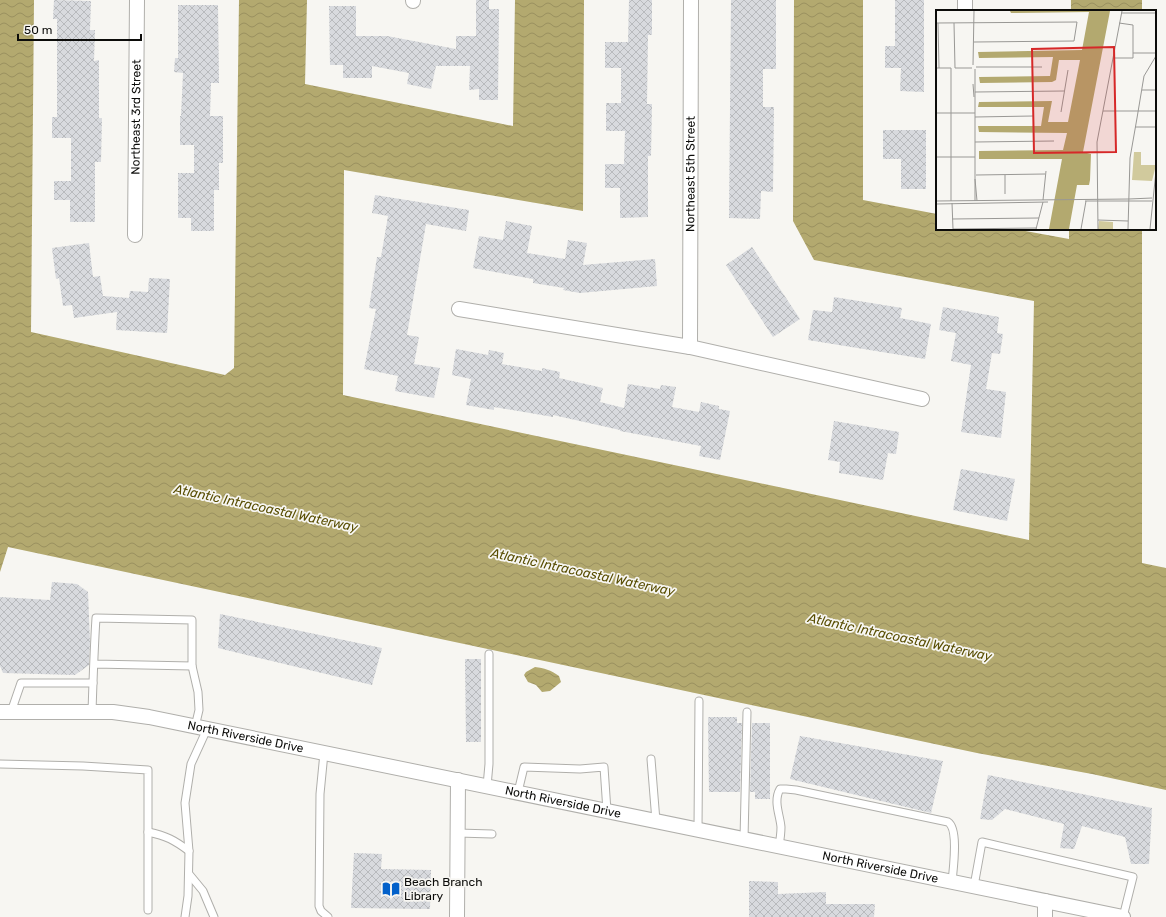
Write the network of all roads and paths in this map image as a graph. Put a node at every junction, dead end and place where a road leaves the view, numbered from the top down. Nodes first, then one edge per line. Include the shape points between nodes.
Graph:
1 (137, 0) edge
2 (691, 0) edge
3 (135, 235) dead end
4 (459, 309) dead end
5 (690, 347) junction
6 (922, 399) dead end
7 (489, 654) dead end
8 (94, 664) junction
9 (192, 666) junction
10 (93, 683) junction
11 (699, 701) dead end
12 (6, 712) edge
13 (92, 712) junction
14 (747, 712) dead end
15 (201, 728) junction
16 (324, 753) junction
17 (651, 759) dead end
18 (0, 764) edge
19 (458, 780) junction
20 (487, 786) junction
21 (518, 792) junction
22 (607, 811) junction
23 (656, 821) junction
24 (698, 830) junction
25 (148, 832) junction
26 (458, 833) junction
27 (492, 834) dead end
28 (744, 839) junction
29 (779, 846) junction
30 (189, 850) junction
31 (189, 874) junction
32 (952, 882) junction
33 (974, 886) junction
34 (1045, 901) junction
35 (148, 910) dead end
36 (1103, 915) edge
37 (185, 917) edge
38 (214, 917) edge
39 (328, 917) edge
40 (457, 917) edge
41 (1045, 917) edge
42 (1123, 917) edge

1 - 3 street, Northeast 3rd Street
2 - 5 street, Northeast 5th Street
4 - 5 street
5 - 6 street
7 - 20 lane
8 - 9 lane
8 - 9 lane via 96,618 135,618 192,620
8 - 10 lane
9 - 15 lane via 198,692
10 - 12 lane via 21,683
10 - 13 lane
11 - 24 lane
12 - 13 street, North Riverside Drive
13 - 15 street, North Riverside Drive via 149,717
14 - 28 lane
15 - 16 street, North Riverside Drive
15 - 30 lane via 191,764 185,803
16 - 19 street, North Riverside Drive
16 - 39 lane via 320,794 319,906
17 - 23 lane
18 - 25 lane via 148,770
19 - 20 street, North Riverside Drive
19 - 26 street
20 - 21 street, North Riverside Drive
21 - 22 street, North Riverside Drive
21 - 22 lane via 524,767 604,767
22 - 23 street, North Riverside Drive
23 - 24 street, North Riverside Drive
24 - 28 street, North Riverside Drive
25 - 30 lane via 163,835
25 - 35 lane
26 - 27 lane
26 - 40 street
28 - 29 street, North Riverside Drive
29 - 32 street, North Riverside Drive
29 - 32 lane via 781,827 778,794 780,790 796,790 948,822 951,824 954,837
30 - 31 lane
31 - 37 lane
31 - 38 lane via 203,891
32 - 33 street, North Riverside Drive
33 - 34 street, North Riverside Drive
33 - 42 lane via 982,842 1133,876
34 - 36 street, North Riverside Drive
34 - 41 street
36 - 42 street, North Riverside Drive

